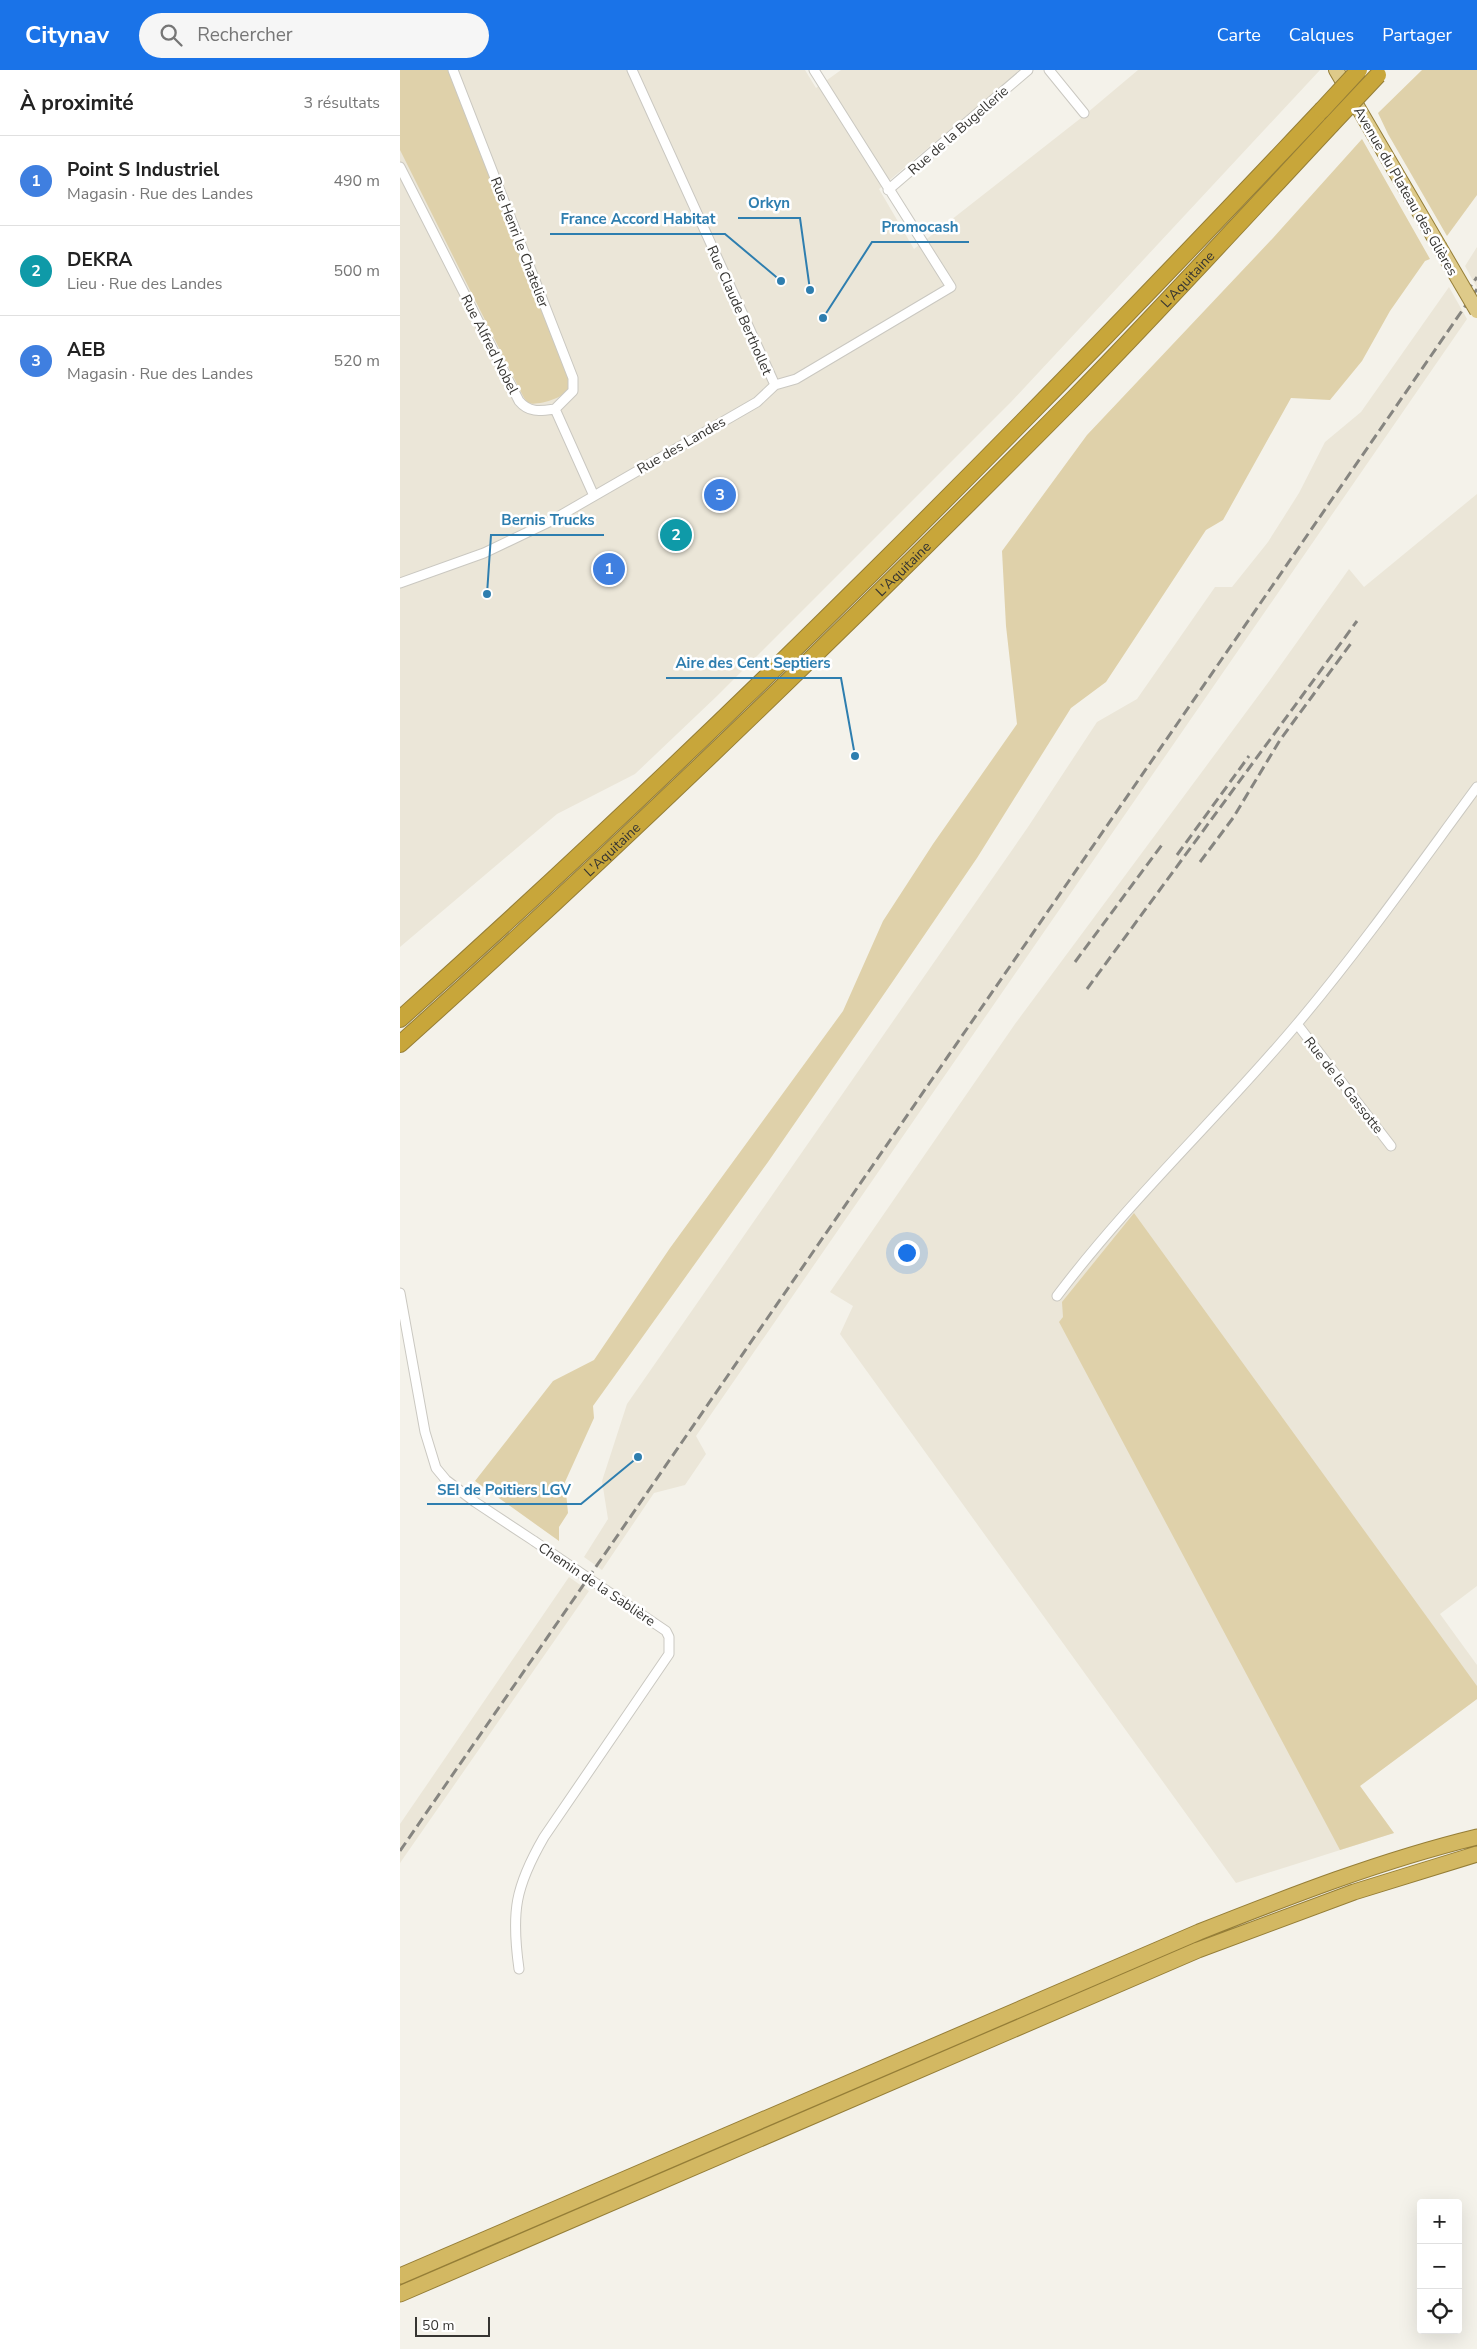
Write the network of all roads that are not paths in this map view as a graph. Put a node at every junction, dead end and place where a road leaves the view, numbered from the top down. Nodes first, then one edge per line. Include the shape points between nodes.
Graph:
1 (453, 70) edge
2 (632, 70) edge
3 (814, 70) edge
4 (1028, 70) edge
5 (1050, 70) edge
6 (1336, 70) edge
7 (1359, 70) edge
8 (1381, 72) edge
9 (1084, 113) dead end
10 (400, 167) edge
11 (888, 190) junction
12 (1477, 311) edge
13 (775, 385) junction
14 (554, 409) junction
15 (594, 496) junction
16 (400, 583) edge
17 (1477, 787) edge
18 (400, 1019) edge
19 (1297, 1024) junction
20 (400, 1044) edge
21 (1390, 1146) dead end
22 (400, 1293) edge
23 (1057, 1296) dead end
24 (1477, 1837) edge
25 (1477, 1854) edge
26 (519, 1969) dead end
27 (400, 2276) edge
28 (400, 2294) edge

1 - 14 street, Rue Henri le Chatelier via 573,378 572,391
2 - 13 street, Rue Claude Berthollet
3 - 11 street
4 - 11 street, Rue de la Bugellerie
5 - 9 street
6 - 12 main road, Avenue du Plateau des Glières, bridge
7 - 18 highway, L'Aquitaine, bridge via 1098,347 901,546 600,837
8 - 20 highway, L'Aquitaine, bridge via 1076,396 905,567 556,902
10 - 14 street, Rue Alfred Nobel via 519,401 531,410
11 - 13 street, Rue des Landes via 951,287 796,379
13 - 15 street, Rue des Landes via 757,402
14 - 15 street
15 - 16 street, Rue des Landes via 484,553
17 - 19 street
19 - 21 street, Rue de la Gassotte
19 - 23 street via 1228,1104 1123,1214
22 - 26 street, Chemin de la Sablière, bridge via 425,1432 436,1468 475,1502 666,1631 669,1637 669,1654 529,1863 515,1913
24 - 27 highway via 1340,1879 1199,1932
25 - 28 highway via 1354,1892 1198,1950

